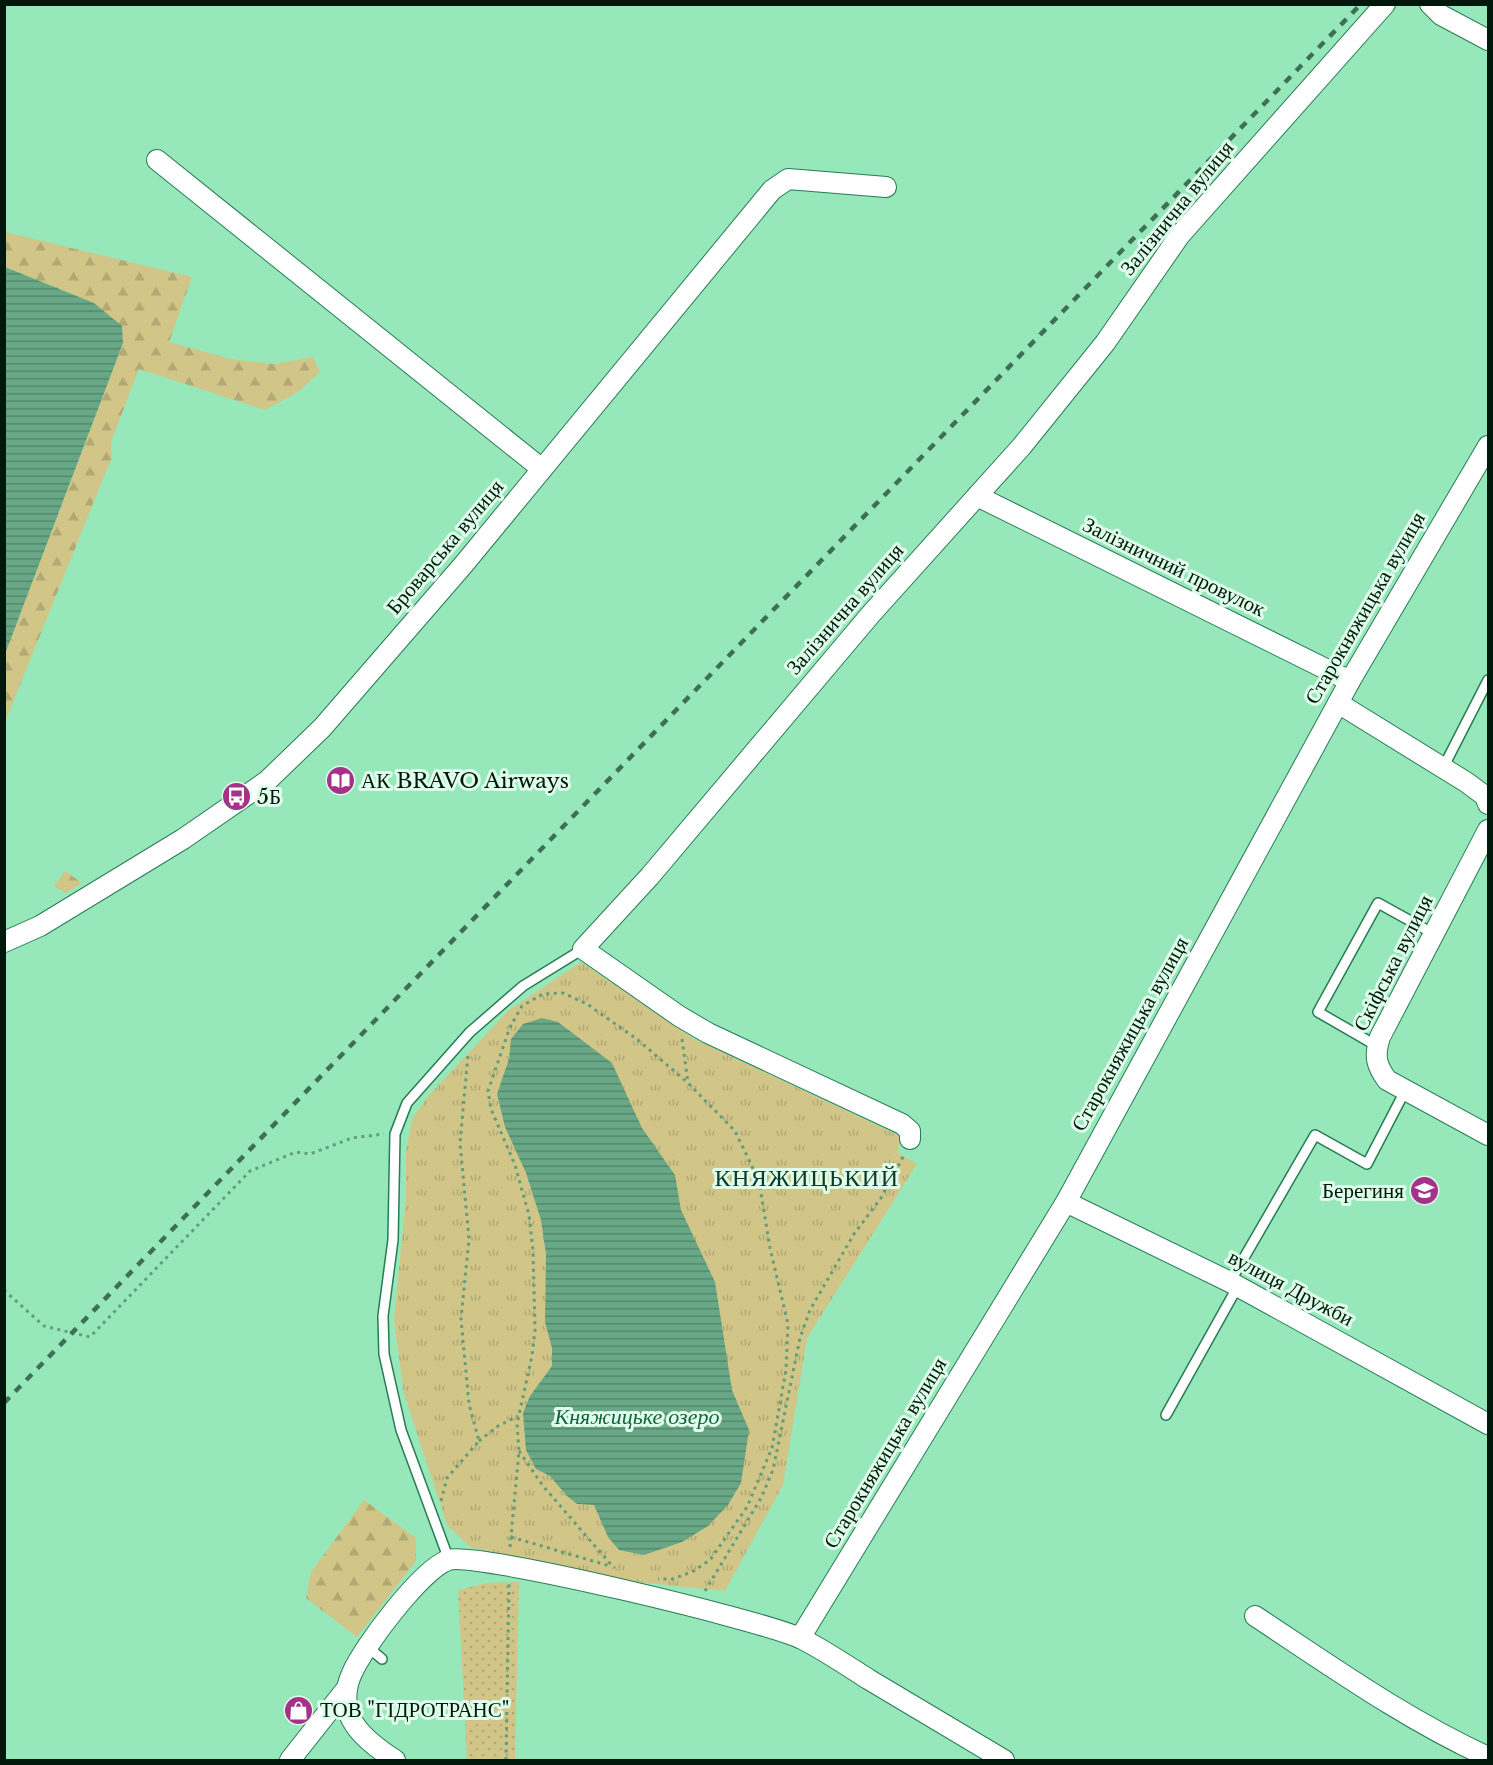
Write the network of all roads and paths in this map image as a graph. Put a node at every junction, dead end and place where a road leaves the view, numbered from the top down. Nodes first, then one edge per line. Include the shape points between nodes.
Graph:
1 (1385, 4) edge
2 (1430, 4) edge
3 (1488, 40) edge
4 (157, 160) dead end
5 (886, 187) dead end
6 (1488, 446) edge
7 (542, 469) junction
8 (977, 496) junction
9 (1488, 680) edge
10 (1350, 681) junction
11 (1338, 703) junction
12 (1443, 768) junction
13 (1488, 804) edge
14 (1488, 830) edge
15 (1434, 934) junction
16 (4, 942) edge
17 (583, 949) junction
18 (679, 1016) junction
19 (470, 1032) junction
20 (1377, 1046) junction
21 (688, 1083) junction
22 (1405, 1091) junction
23 (395, 1134) junction
24 (1488, 1134) edge
25 (910, 1139) joint
26 (1066, 1202) junction
27 (1234, 1284) junction
28 (4, 1290) edge
29 (1166, 1415) dead end
30 (518, 1416) junction
31 (1488, 1424) edge
32 (479, 1441) junction
33 (519, 1451) junction
34 (436, 1523) junction
35 (511, 1537) junction
36 (449, 1560) junction
37 (509, 1566) junction
38 (611, 1566) junction
39 (618, 1570) dead end
40 (656, 1579) dead end
41 (695, 1608) junction
42 (1255, 1616) dead end
43 (800, 1638) junction
44 (346, 1688) junction
45 (1488, 1757) edge
46 (290, 1761) edge
47 (395, 1761) edge
48 (506, 1761) edge
49 (1004, 1761) edge

1 - 8 street, Залізнична вулиця via 1180,235 1065,395
2 - 3 street via 1441,15
4 - 7 street
5 - 7 street, Броварська вулиця via 788,179 772,190
6 - 10 street, Старокняжицька вулиця
7 - 16 street, Броварська вулиця via 322,728 267,780 183,838 40,926
8 - 10 street, Залізничний провулок
8 - 17 street, Залізнична вулиця
9 - 12 lane
10 - 11 street, Старокняжицька вулиця
11 - 12 street
11 - 26 street, Старокняжицька вулиця
12 - 13 street via 1485,796
14 - 15 street, Скіфська вулиця
15 - 20 street, Скіфська вулиця
15 - 20 lane via 1378,903 1318,1012
17 - 18 street
17 - 19 lane via 523,986
18 - 21 path
18 - 25 street via 739,1049 902,1124 910,1131
19 - 23 lane via 407,1103
19 - 32 path via 460,1143 469,1239 461,1318 469,1404
20 - 22 street, Скіфська вулиця via 1377,1067
21 - 30 path via 638,1040 587,1004 563,993 531,999 510,1027 488,1091 491,1109 515,1165 533,1251 535,1330
21 - 40 path via 735,1131 759,1180 789,1343 772,1448 747,1507 710,1560 692,1572 672,1579
22 - 24 street, Скіфська вулиця
22 - 27 lane via 1367,1164 1315,1136
23 - 28 path via 352,1138 310,1154 296,1152 250,1171 90,1337 44,1326
23 - 34 lane via 393,1240 383,1316 384,1354 401,1430
25 - 41 path via 881,1198 854,1234 810,1310 800,1338 773,1470 752,1515
26 - 27 street, вулиця Дружби
26 - 43 street, Старокняжицька вулиця
27 - 29 lane
27 - 31 street, вулиця Дружби
30 - 32 path
30 - 33 path
32 - 34 path via 447,1478
33 - 35 path
33 - 38 path via 543,1486
34 - 36 lane
35 - 37 path
35 - 38 path
36 - 37 street via 471,1559
36 - 44 street via 417,1584 375,1653 356,1664
37 - 41 street
37 - 48 path
38 - 39 path
41 - 43 street
42 - 45 street via 1385,1702
43 - 49 street
44 - 46 street
44 - 47 street via 347,1709 360,1734

